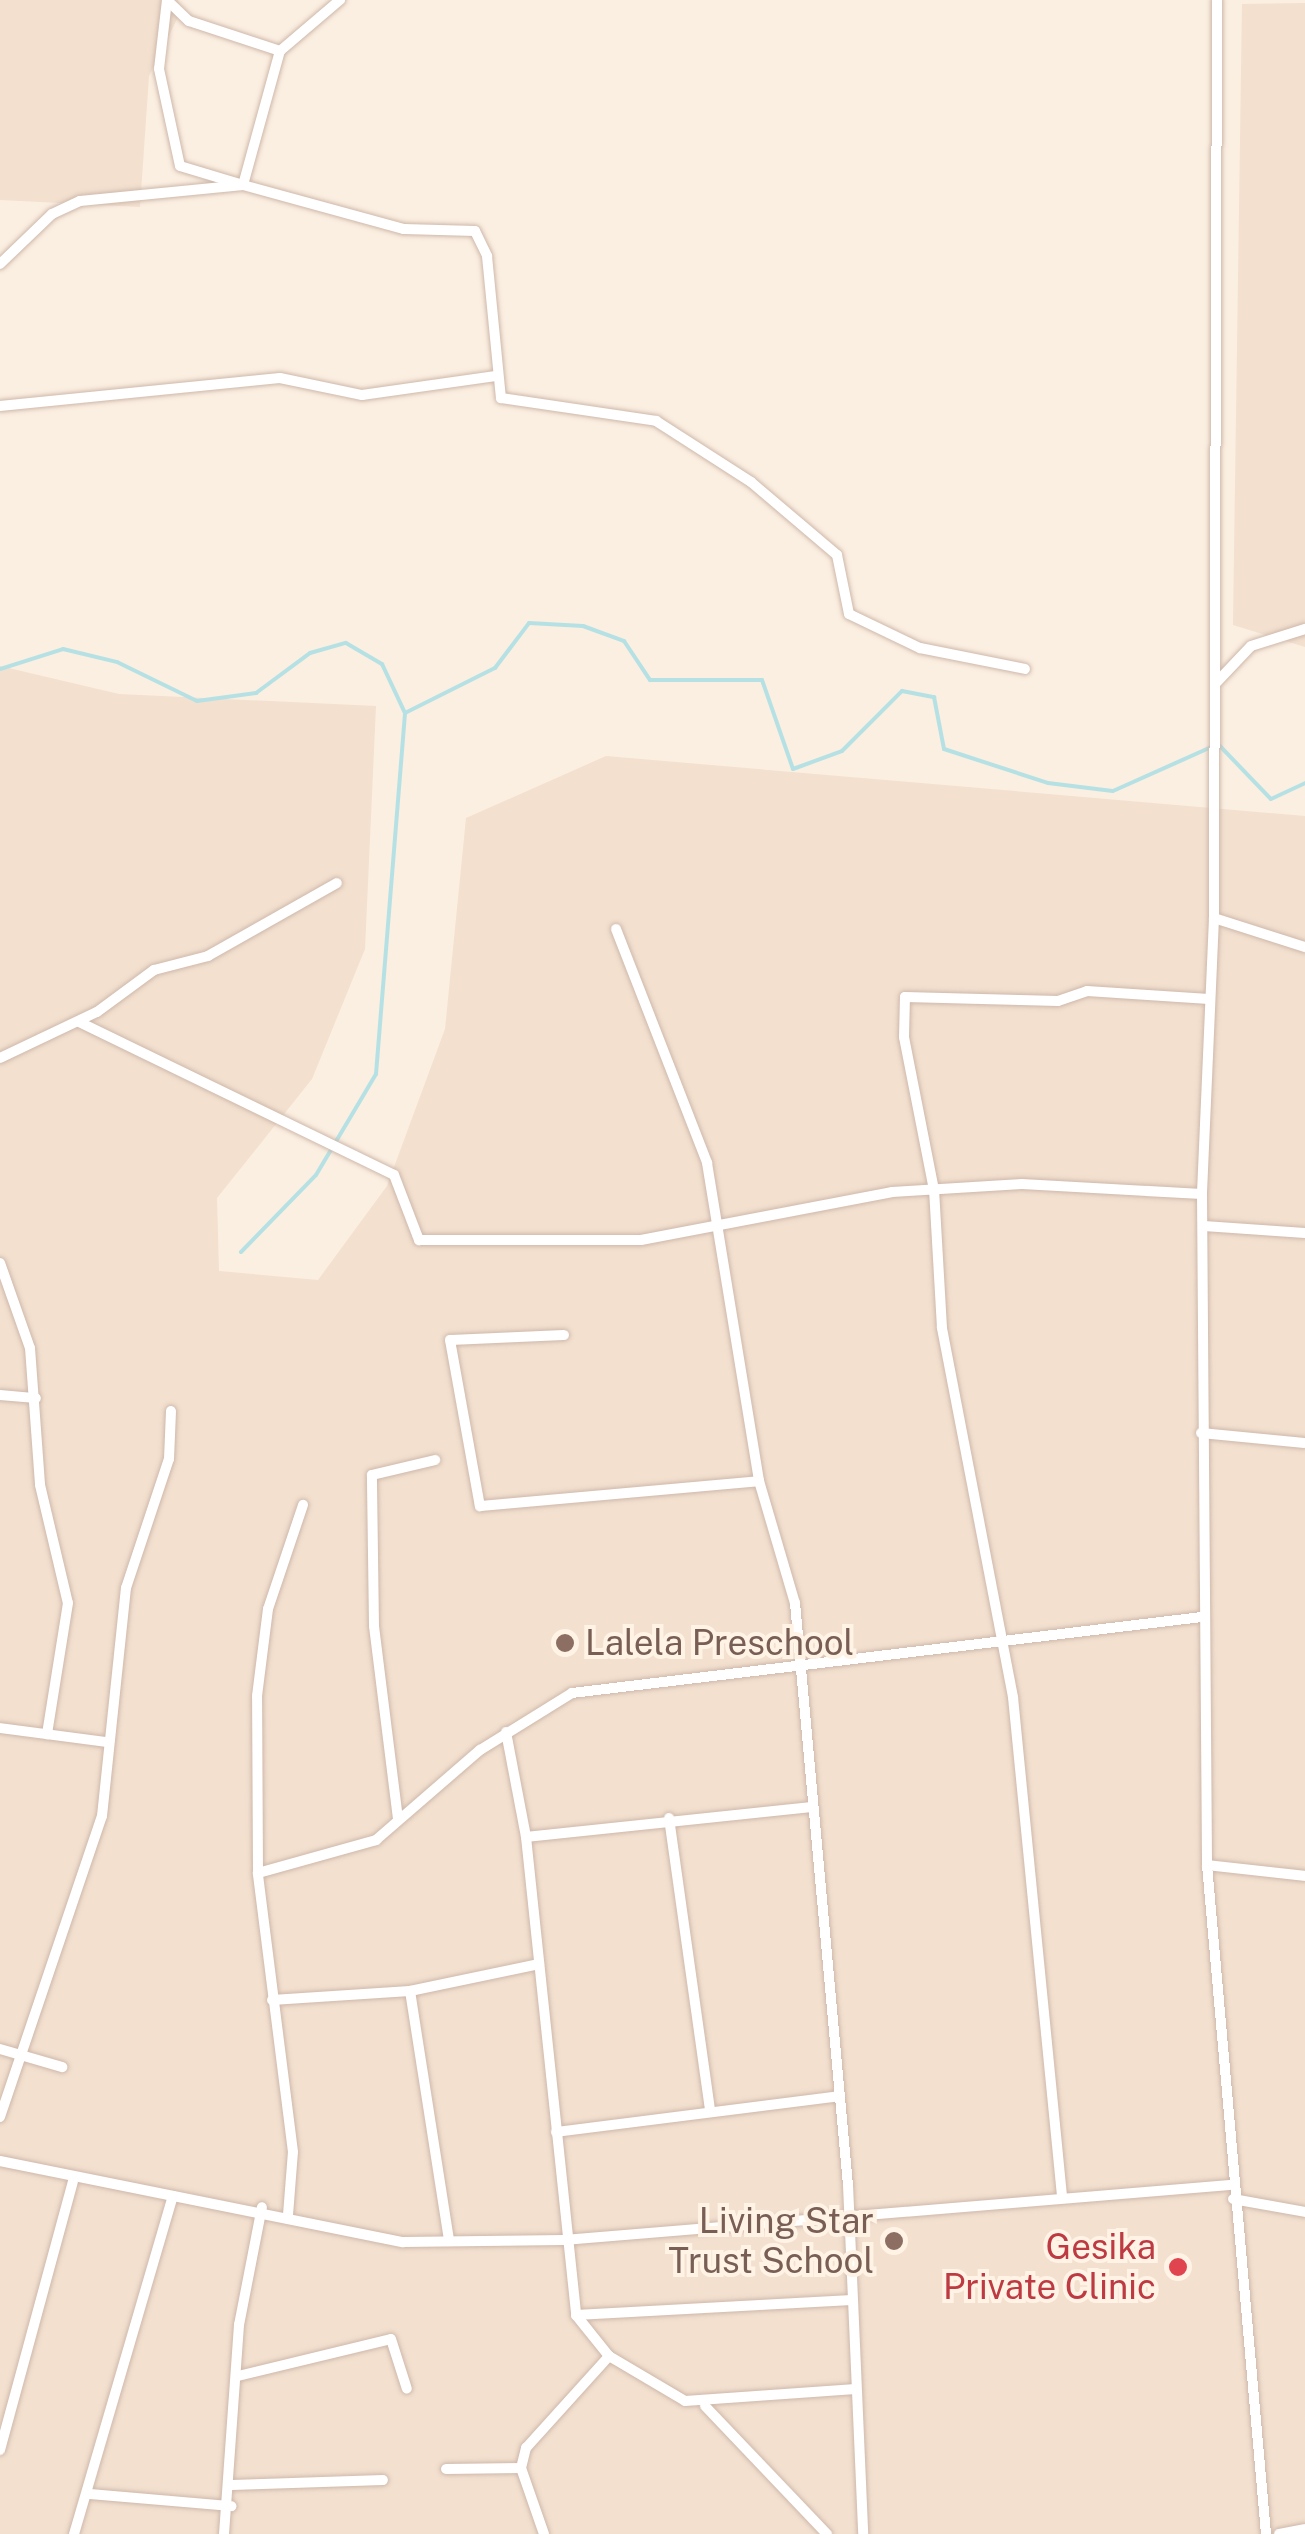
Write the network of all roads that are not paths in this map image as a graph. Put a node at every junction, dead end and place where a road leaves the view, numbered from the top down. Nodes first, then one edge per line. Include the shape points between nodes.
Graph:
1 (167, 0) edge
2 (340, 0) edge
3 (1217, 0) edge
4 (280, 50) junction
5 (243, 185) junction
6 (0, 264) edge
7 (496, 376) junction
8 (0, 406) edge
9 (1305, 629) edge
10 (1025, 668) dead end
11 (1214, 684) junction
12 (337, 884) dead end
13 (1214, 918) junction
14 (616, 929) dead end
15 (1305, 947) edge
16 (1209, 999) junction
17 (79, 1022) junction
18 (0, 1058) edge
19 (934, 1190) junction
20 (1202, 1194) junction
21 (1204, 1226) junction
22 (718, 1230) junction
23 (1305, 1232) edge
24 (0, 1263) edge
25 (564, 1335) dead end
26 (0, 1395) edge
27 (36, 1398) junction
28 (171, 1411) dead end
29 (1202, 1433) junction
30 (1305, 1443) edge
31 (435, 1460) dead end
32 (759, 1481) junction
33 (302, 1505) dead end
34 (1202, 1616) junction
35 (1002, 1641) junction
36 (800, 1662) junction
37 (0, 1728) edge
38 (506, 1732) junction
39 (47, 1734) junction
40 (106, 1742) junction
41 (811, 1807) junction
42 (669, 1818) junction
43 (398, 1820) junction
44 (526, 1837) junction
45 (1206, 1865) junction
46 (258, 1874) junction
47 (1305, 1876) edge
48 (538, 1964) junction
49 (410, 1991) junction
50 (272, 2000) junction
51 (0, 2049) edge
52 (22, 2058) junction
53 (62, 2067) dead end
54 (840, 2096) junction
55 (710, 2111) junction
56 (0, 2118) edge
57 (556, 2132) junction
58 (0, 2161) edge
59 (73, 2182) junction
60 (1230, 2185) junction
61 (172, 2196) junction
62 (1062, 2196) junction
63 (1232, 2199) junction
64 (262, 2207) junction
65 (1305, 2212) edge
66 (846, 2213) junction
67 (288, 2214) junction
68 (564, 2240) junction
69 (449, 2241) junction
70 (852, 2300) junction
71 (576, 2314) junction
72 (610, 2356) junction
73 (238, 2376) junction
74 (407, 2388) dead end
75 (856, 2388) junction
76 (705, 2406) junction
77 (0, 2450) edge
78 (446, 2468) dead end
79 (521, 2468) junction
80 (383, 2480) dead end
81 (232, 2485) junction
82 (90, 2494) junction
83 (231, 2506) junction
84 (1305, 2528) edge
85 (74, 2534) edge
86 (224, 2534) edge
87 (544, 2534) edge
88 (827, 2534) edge
89 (864, 2534) edge
90 (1266, 2534) edge
91 (1280, 2534) edge

1 - 4 street via 189,20
1 - 5 street via 159,70 180,166
2 - 4 street
3 - 11 street
4 - 5 street
5 - 6 street via 80,201 52,214
5 - 7 street via 404,229 475,232 486,256
7 - 8 street via 362,395 280,378
7 - 10 street via 500,398 514,406 570,401 656,422 700,444 837,555 849,614 920,648
9 - 11 street via 1251,646
11 - 13 street
12 - 17 street via 208,956 154,970
13 - 15 street
13 - 16 street
14 - 22 street via 707,1164
16 - 19 street via 1087,991 1058,1001 905,998
16 - 20 street
17 - 18 street
17 - 22 street via 394,1174 419,1240 582,1245
19 - 20 street via 1040,1183
19 - 22 street
19 - 35 street via 942,1328
20 - 21 street
21 - 23 street
21 - 29 street
22 - 32 street
24 - 27 street
25 - 32 street via 450,1340 480,1506
26 - 27 street
27 - 39 street via 40,1484 69,1620
28 - 40 street via 169,1460 126,1588
29 - 30 street
29 - 34 street
31 - 43 street via 372,1475 374,1626
32 - 36 street via 795,1603
33 - 46 street via 268,1609 257,1696
34 - 35 street
34 - 45 street
35 - 36 street
35 - 62 street
36 - 38 street via 572,1693
36 - 41 street
37 - 39 street
38 - 43 street
38 - 44 street
39 - 40 street
40 - 52 street via 102,1816 40,1977
41 - 42 street
41 - 54 street
42 - 44 street
42 - 55 street
43 - 46 street via 344,1854
44 - 48 street
45 - 47 street
45 - 60 street
46 - 50 street
48 - 49 street
48 - 57 street
49 - 50 street
49 - 69 street
50 - 67 street via 292,2152
51 - 52 street
52 - 53 street
52 - 56 street
54 - 55 street
54 - 66 street
55 - 57 street
57 - 68 street
58 - 59 street
59 - 61 street
59 - 77 street
60 - 62 street
60 - 63 street
61 - 64 street
61 - 82 street
62 - 66 street
63 - 65 street
63 - 90 street
64 - 67 street
64 - 73 street via 246,2273
66 - 68 street
66 - 70 street
67 - 69 street via 359,2236
68 - 69 street
68 - 71 street
70 - 71 street
70 - 75 street
71 - 72 street
72 - 76 street
72 - 79 street via 536,2428
73 - 74 street via 391,2339
73 - 81 street
75 - 76 street
75 - 89 street
76 - 88 street
78 - 79 street
79 - 87 street
80 - 81 street
81 - 83 street
82 - 83 street
82 - 85 street
83 - 86 street
84 - 91 street

